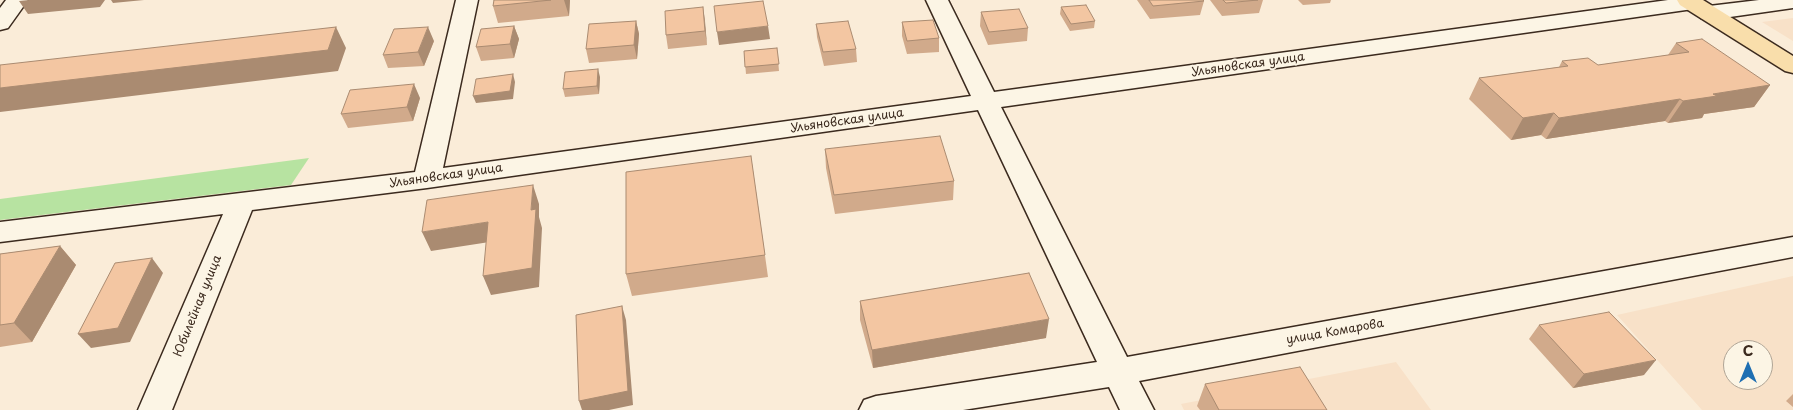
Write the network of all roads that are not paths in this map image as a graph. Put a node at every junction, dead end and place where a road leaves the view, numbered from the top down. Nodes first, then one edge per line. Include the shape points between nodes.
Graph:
1 (17, 0) edge
2 (467, 0) edge
3 (937, 0) edge
4 (1793, 2) edge
5 (1697, 5) edge
6 (0, 23) edge
7 (1793, 66) edge
8 (985, 101) junction
9 (427, 179) junction
10 (241, 202) junction
11 (0, 232) edge
12 (1793, 247) edge
13 (1118, 372) junction
14 (155, 410) edge
15 (876, 410) edge
16 (1137, 410) edge

1 - 6 street
2 - 9 street
3 - 8 street
4 - 5 street, Ульяновская улица
5 - 7 main road
5 - 8 street, Ульяновская улица
8 - 9 street, Ульяновская улица
8 - 13 street
9 - 10 street, Ульяновская улица
10 - 11 street, Ульяновская улица
10 - 14 street, Юбилейная улица
12 - 13 street, улица Комарова
13 - 15 street, улица Комарова
13 - 16 street

